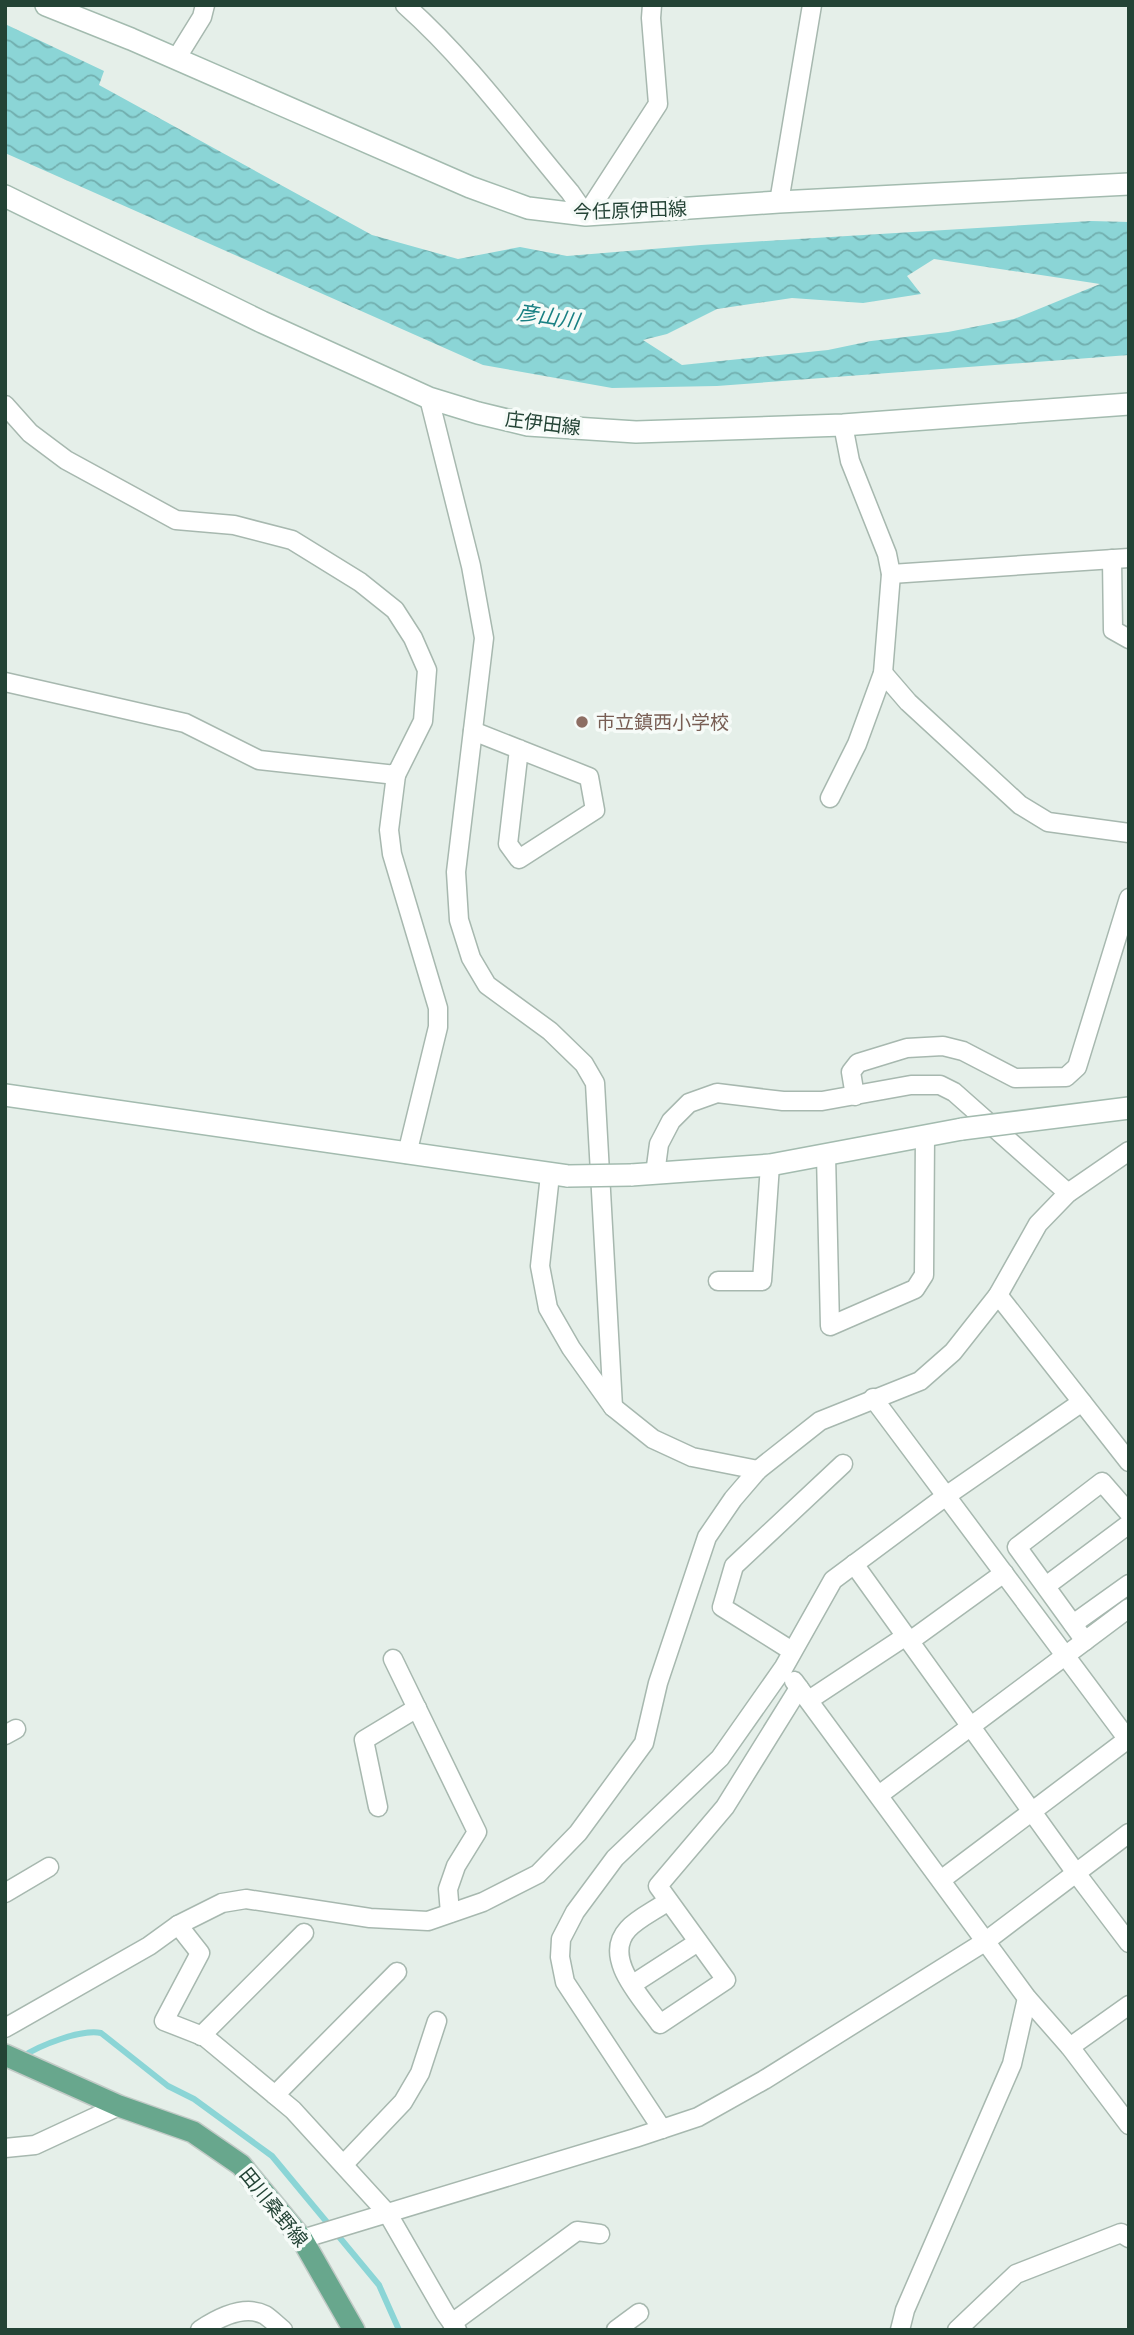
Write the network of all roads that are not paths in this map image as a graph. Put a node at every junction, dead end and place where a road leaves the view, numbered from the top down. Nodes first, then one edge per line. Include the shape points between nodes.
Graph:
1 (46, 5) edge
2 (205, 5) edge
3 (405, 5) edge
4 (652, 5) edge
5 (813, 5) edge
6 (176, 59) junction
7 (1129, 184) edge
8 (5, 196) edge
9 (779, 202) junction
10 (586, 215) junction
11 (429, 398) junction
12 (1129, 404) edge
13 (5, 405) edge
14 (843, 425) junction
15 (1120, 558) edge
16 (891, 574) junction
17 (1129, 639) edge
18 (883, 673) junction
19 (5, 682) edge
20 (473, 731) junction
21 (519, 749) junction
22 (396, 775) junction
23 (830, 799) dead end
24 (1129, 833) edge
25 (1129, 898) edge
26 (5, 1095) edge
27 (855, 1096) junction
28 (1129, 1108) edge
29 (925, 1135) junction
30 (1129, 1152) edge
31 (407, 1154) junction
32 (826, 1155) junction
33 (769, 1165) junction
34 (654, 1174) junction
35 (559, 1175) junction
36 (1068, 1193) junction
37 (718, 1281) dead end
38 (998, 1294) junction
39 (873, 1398) junction
40 (1082, 1402) junction
41 (613, 1407) junction
42 (1129, 1462) edge
43 (844, 1464) dead end
44 (758, 1470) junction
45 (946, 1496) junction
46 (1129, 1513) edge
47 (1129, 1524) edge
48 (854, 1564) junction
49 (1004, 1573) junction
50 (1129, 1584) edge
51 (1046, 1586) junction
52 (1129, 1608) edge
53 (1073, 1624) junction
54 (908, 1638) junction
55 (1085, 1641) junction
56 (1066, 1655) junction
57 (393, 1658) dead end
58 (788, 1659) junction
59 (804, 1694) junction
60 (417, 1709) junction
61 (971, 1726) junction
62 (1128, 1740) edge
63 (879, 1795) junction
64 (378, 1807) dead end
65 (1032, 1812) junction
66 (1129, 1833) edge
67 (49, 1867) dead end
68 (1076, 1873) junction
69 (941, 1880) junction
70 (5, 1893) edge
71 (668, 1901) junction
72 (450, 1913) junction
73 (178, 1925) junction
74 (304, 1933) dead end
75 (1127, 1937) edge
76 (986, 1941) junction
77 (698, 1942) junction
78 (397, 1972) dead end
79 (633, 1984) junction
80 (1027, 1998) junction
81 (1129, 2005) edge
82 (437, 2021) dead end
83 (5, 2028) edge
84 (201, 2036) junction
85 (1070, 2048) junction
86 (5, 2056) edge
87 (275, 2095) junction
88 (119, 2106) junction
89 (1129, 2125) edge
90 (662, 2129) junction
91 (5, 2148) edge
92 (344, 2164) junction
93 (388, 2214) junction
94 (600, 2234) dead end
95 (1129, 2238) edge
96 (302, 2239) junction
97 (639, 2314) dead end
98 (454, 2326) edge
99 (200, 2330) edge
100 (283, 2330) edge
101 (354, 2330) edge
102 (616, 2330) edge
103 (900, 2330) edge
104 (957, 2330) edge

1 - 6 main road, 今任原伊田線
2 - 6 street
3 - 10 street via 456,56
4 - 10 street via 658,104
5 - 9 street
6 - 10 main road, 今任原伊田線 via 470,187 528,208
7 - 9 main road, 今任原伊田線
8 - 11 main road, 庄伊田線
9 - 10 main road, 今任原伊田線
11 - 14 main road, 庄伊田線 via 528,425 636,432
11 - 20 street via 484,638
12 - 14 main road, 庄伊田線
13 - 22 street via 30,433 66,460 176,520 234,525 292,540 395,610 426,670 423,721
14 - 16 street via 850,461
15 - 16 street
15 - 17 street via 1113,630
16 - 18 street
18 - 23 street via 857,744
18 - 24 street via 908,702 1020,805 1048,822
19 - 22 street via 185,723 259,760
20 - 21 street
20 - 41 street via 456,872 459,920 471,958 488,985 550,1031 584,1064 595,1083
21 - 21 street via 589,777 595,810 519,859 508,844
22 - 31 street via 389,831 392,854 438,1008 438,1027
25 - 27 street via 1077,1067 1066,1077 1015,1078 963,1051 943,1046 907,1048 858,1063 851,1072
26 - 31 main road
27 - 34 street via 783,1101 717,1093 689,1104 671,1121 659,1144
27 - 36 street via 911,1084 940,1084
28 - 29 main road, bridge
29 - 32 main road
29 - 32 street via 924,1275 915,1289 830,1326
30 - 36 street
31 - 35 main road
32 - 33 main road
33 - 34 main road
33 - 37 street via 762,1282
34 - 35 main road, bridge
35 - 41 street via 540,1266 548,1308
36 - 38 street via 1038,1224
38 - 39 street via 953,1352 920,1381
38 - 40 street
39 - 44 street via 820,1421
39 - 45 street
40 - 42 street
40 - 45 street
41 - 44 street via 653,1439 692,1457
43 - 58 street via 734,1566 722,1607
44 - 72 street via 707,1537 658,1683 644,1742 578,1833 538,1874
45 - 48 street
45 - 49 street
46 - 51 street via 1102,1482 1017,1547
47 - 51 street
48 - 54 street
48 - 58 street via 833,1580
49 - 54 street
49 - 56 street
50 - 53 street
51 - 53 street
52 - 55 street
53 - 55 street
54 - 59 street
54 - 61 street
55 - 56 street
56 - 61 street
56 - 62 street
57 - 60 street
58 - 59 street
58 - 90 street via 720,1758 615,1858 561,1939 565,1982
59 - 63 street
59 - 71 street via 725,1807 658,1886
60 - 64 street via 364,1740
60 - 72 street via 477,1832 448,1889
61 - 63 street
61 - 65 street
62 - 65 street
63 - 69 street
65 - 68 street
65 - 69 street
66 - 68 street
67 - 70 street
68 - 75 street
68 - 76 street
69 - 76 street
71 - 77 street
71 - 79 street via 627,1930 618,1949 620,1966
72 - 73 street via 428,1921 370,1919 246,1899 222,1903
73 - 83 street
73 - 84 street via 200,1953 164,2021
74 - 84 street
76 - 80 street
76 - 90 street via 764,2080 698,2117
77 - 79 street
77 - 79 street via 726,1980 660,2024
78 - 87 street
80 - 85 street
80 - 103 street via 1012,2064
81 - 85 street
82 - 92 street via 420,2073 402,2102
84 - 87 street
85 - 89 street
86 - 88 main road, 田川桑野線
87 - 92 street
88 - 91 street via 35,2145
88 - 96 main road, 田川桑野線 via 194,2132 241,2165
90 - 93 street
92 - 93 street
93 - 96 street
93 - 98 street
94 - 98 street via 577,2231
95 - 104 street via 1121,2233 1016,2274
96 - 101 main road, 田川桑野線
97 - 102 street
99 - 100 street via 240,2311 263,2314

